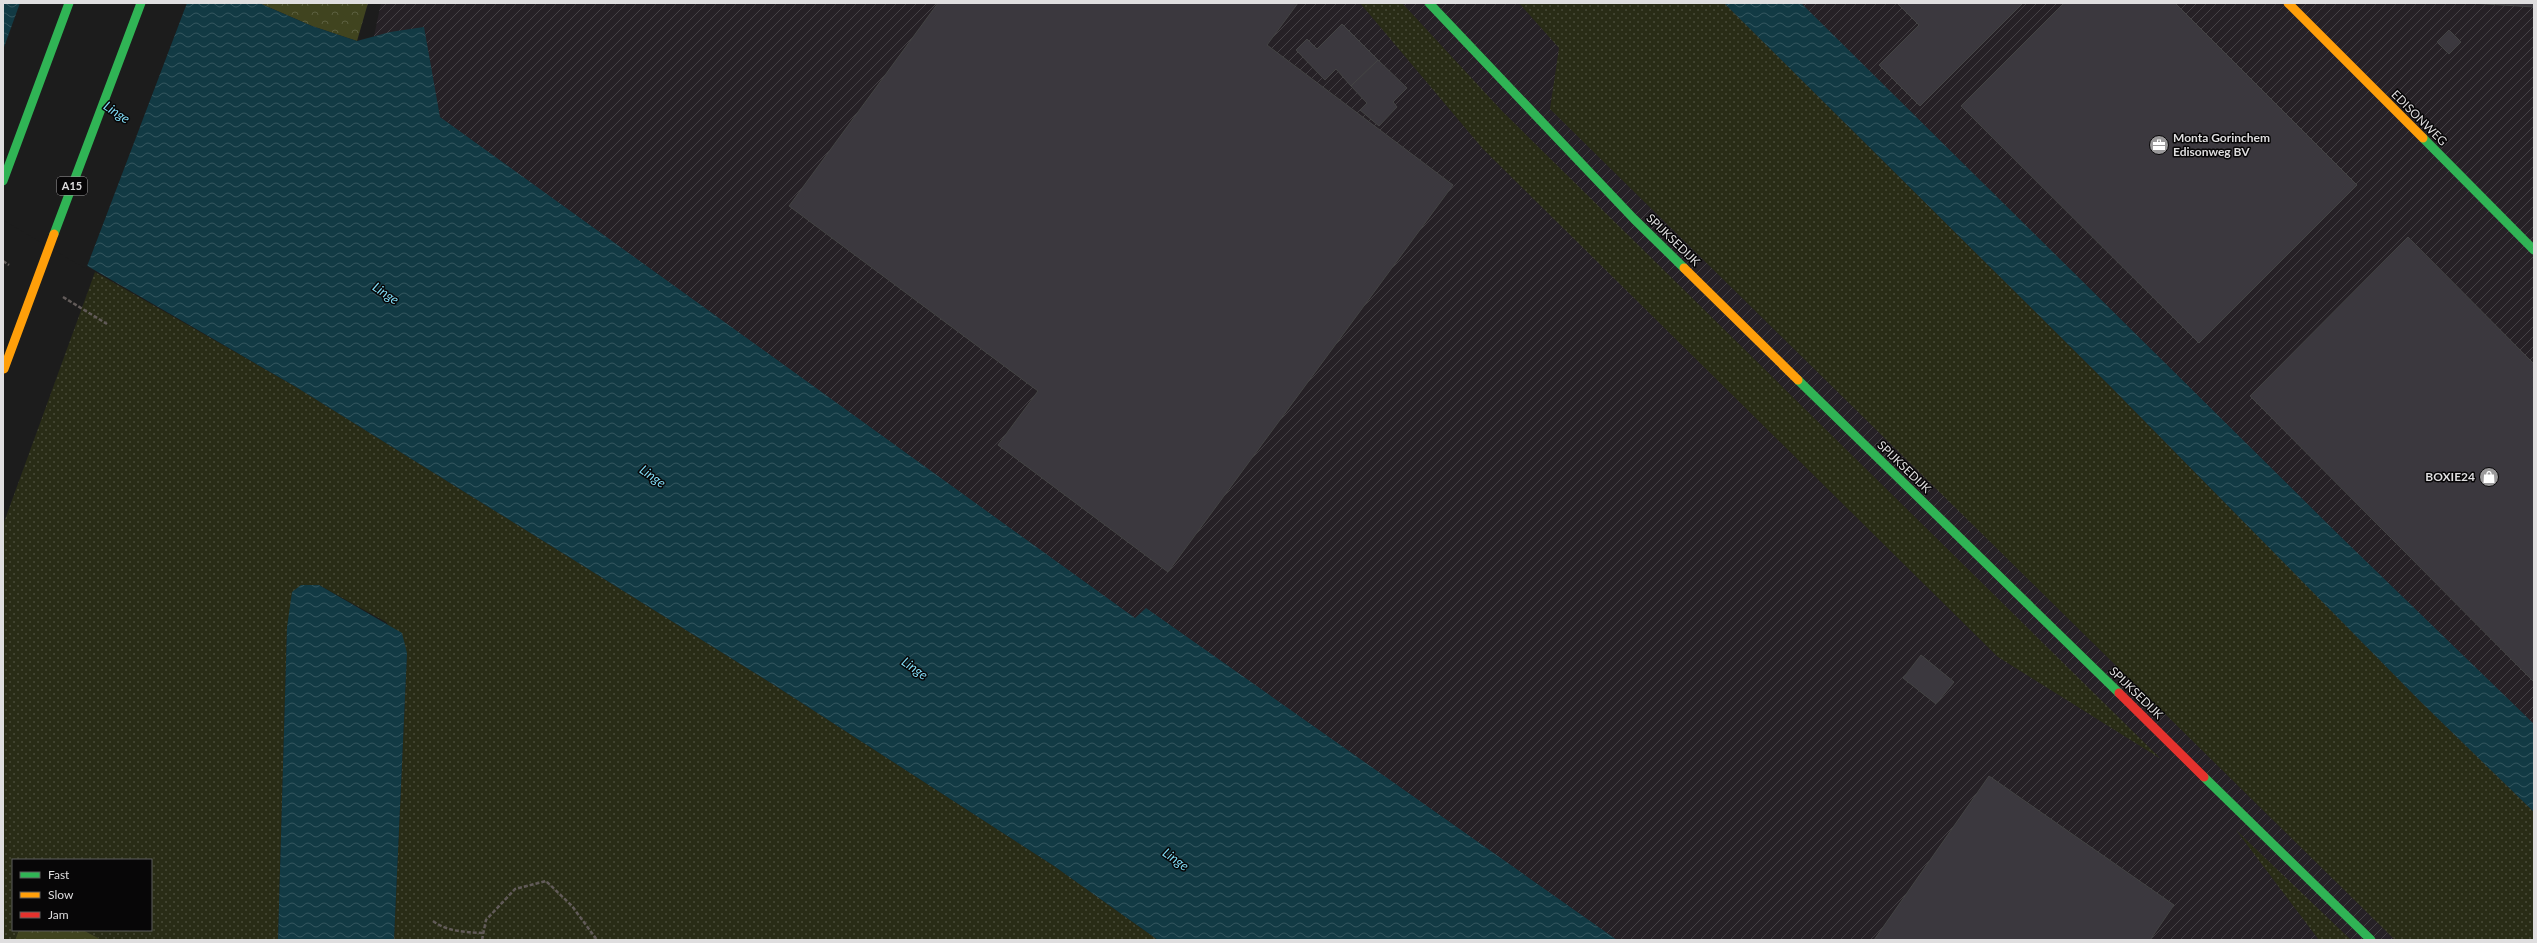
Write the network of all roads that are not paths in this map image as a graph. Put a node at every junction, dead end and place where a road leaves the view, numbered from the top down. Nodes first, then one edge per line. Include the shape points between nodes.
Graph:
1 (69, 3) edge
2 (141, 3) edge
3 (1429, 3) edge
4 (2288, 3) edge
5 (3, 181) edge
6 (2534, 250) edge
7 (3, 370) edge
8 (2371, 940) edge

1 - 5 main road
2 - 7 main road, A15, bridge
3 - 8 main road, SPIJKSEDIJK via 1634,219
4 - 6 main road, EDISONWEG

